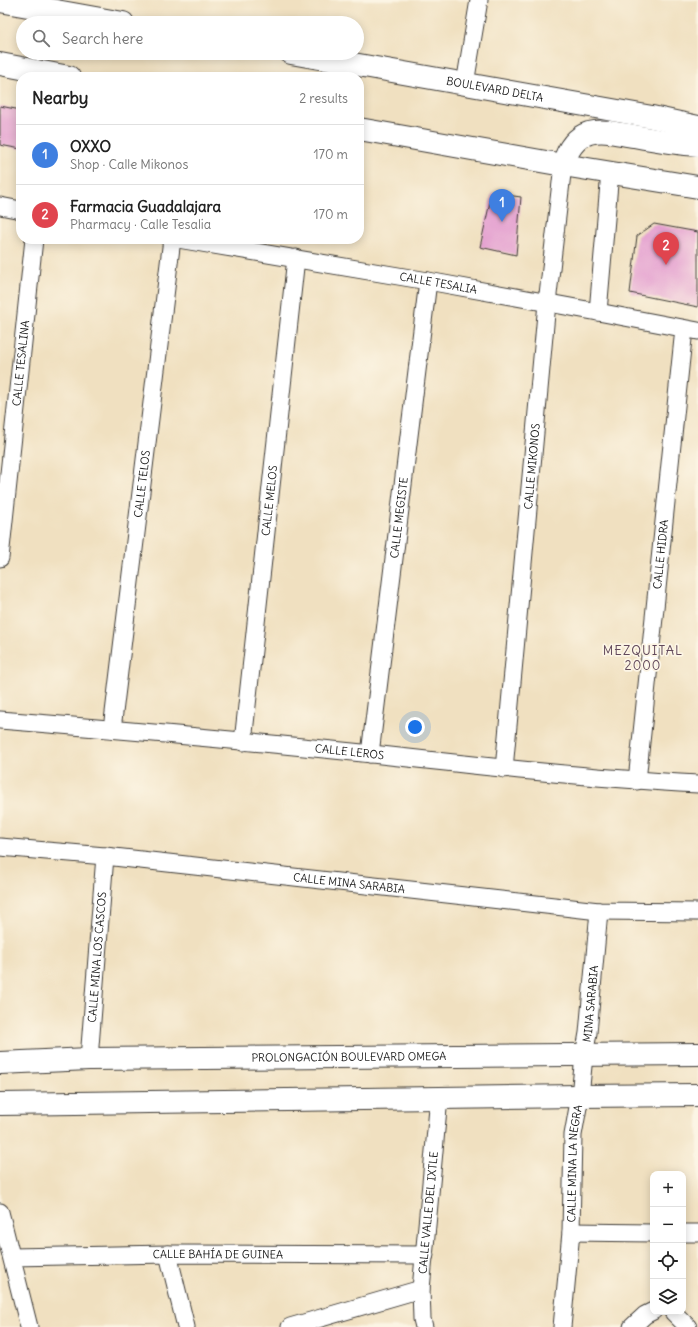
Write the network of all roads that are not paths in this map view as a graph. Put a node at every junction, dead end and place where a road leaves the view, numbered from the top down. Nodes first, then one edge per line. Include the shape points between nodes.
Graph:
1 (479, 0) edge
2 (0, 1) edge
3 (84, 16) edge
4 (330, 60) edge
5 (0, 64) edge
6 (41, 72) edge
7 (465, 84) junction
8 (698, 127) edge
9 (364, 130) edge
10 (698, 145) edge
11 (563, 165) junction
12 (610, 172) junction
13 (698, 187) edge
14 (0, 206) edge
15 (16, 209) edge
16 (33, 244) edge
17 (171, 244) edge
18 (209, 244) edge
19 (296, 258) junction
20 (428, 281) junction
21 (547, 303) junction
22 (598, 312) junction
23 (691, 330) edge
24 (0, 558) edge
25 (0, 720) edge
26 (112, 729) junction
27 (243, 742) junction
28 (370, 754) junction
29 (504, 769) junction
30 (637, 781) junction
31 (698, 784) edge
32 (0, 847) edge
33 (105, 856) junction
34 (598, 911) junction
35 (698, 912) edge
36 (698, 1054) edge
37 (584, 1056) junction
38 (89, 1059) junction
39 (0, 1064) edge
40 (698, 1095) edge
41 (580, 1096) junction
42 (439, 1098) junction
43 (0, 1104) edge
44 (0, 1212) edge
45 (571, 1232) junction
46 (650, 1233) edge
47 (686, 1233) edge
48 (698, 1233) edge
49 (168, 1254) junction
50 (425, 1255) junction
51 (12, 1257) junction
52 (421, 1289) junction
53 (650, 1312) edge
54 (676, 1315) edge
55 (29, 1327) edge
56 (186, 1327) edge
57 (290, 1327) edge
58 (424, 1327) edge
59 (562, 1327) edge
60 (632, 1327) edge
61 (688, 1327) edge

1 - 7 street
2 - 3 street
4 - 7 street, BOULEVARD DELTA
5 - 6 street
7 - 8 street, BOULEVARD DELTA
9 - 11 street
10 - 11 street via 607,131 588,133 575,141 567,152
11 - 12 street
11 - 21 street, CALLE MIKONOS
12 - 13 street
12 - 22 street
14 - 15 street
16 - 24 street, CALLE TESALINA
17 - 26 street, CALLE TELOS
18 - 19 street, CALLE TESALIA
19 - 20 street, CALLE TESALIA
19 - 27 street, CALLE MELOS
20 - 21 street, CALLE TESALIA
20 - 28 street, CALLE MEGISTE
21 - 22 street, CALLE TESALIA
21 - 29 street, CALLE MIKONOS
22 - 23 street, CALLE TESALIA
23 - 30 street, CALLE HIDRA
25 - 26 street, CALLE LEROS
26 - 27 street, CALLE LEROS
27 - 28 street, CALLE LEROS
28 - 29 street, CALLE LEROS
29 - 30 street, CALLE LEROS
30 - 31 street, CALLE LEROS
32 - 33 street, CALLE MINA SARABIA
33 - 34 street, CALLE MINA SARABIA
33 - 38 street, CALLE MINA LOS CASCOS
34 - 35 street, CALLE MINA SARABIA
34 - 37 street, MINA SARABIA
36 - 37 street, PROLONGACIÓN BOULEVARD OMEGA
37 - 38 street, PROLONGACIÓN BOULEVARD OMEGA
37 - 41 street, MINA SARABIA
38 - 39 street, PROLONGACIÓN BOULEVARD OMEGA
40 - 41 street
41 - 42 street
41 - 45 street, CALLE MINA LA NEGRA via 573,1135
42 - 43 street
42 - 50 street, CALLE VALLE DEL IXTLE
44 - 51 street
45 - 46 street, CALLE MINA LA NEGRA
45 - 59 street, CALLE MINA LA NEGRA
47 - 48 street
49 - 50 street, CALLE BAHÍA DE GUINEA
49 - 51 street, CALLE BAHÍA DE GUINEA
49 - 56 street
50 - 52 street, CALLE VALLE DEL IXTLE
51 - 55 street
52 - 57 street
52 - 58 street, CALLE VALLE DEL IXTLE
53 - 60 street
54 - 61 street

